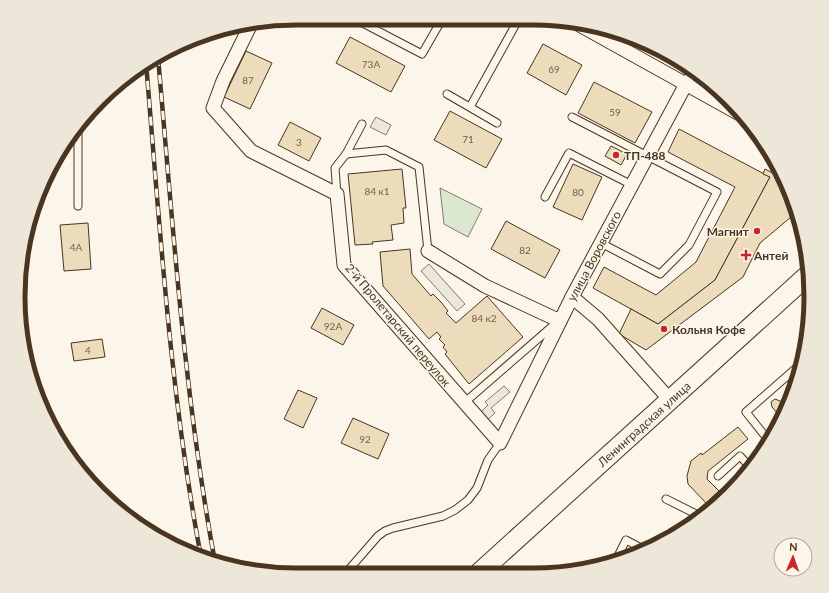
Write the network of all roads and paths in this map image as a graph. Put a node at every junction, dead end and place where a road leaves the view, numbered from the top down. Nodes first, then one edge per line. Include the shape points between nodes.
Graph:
1 (366, 25) edge
2 (439, 25) edge
3 (515, 25) edge
4 (248, 29) edge
5 (591, 31) edge
6 (690, 76) edge
7 (686, 84) junction
8 (447, 94) dead end
9 (725, 106) edge
10 (470, 107) junction
11 (572, 117) dead end
12 (497, 123) dead end
13 (362, 124) dead end
14 (78, 136) edge
15 (346, 154) junction
16 (647, 156) junction
17 (632, 185) junction
18 (337, 194) junction
19 (545, 197) dead end
20 (78, 206) dead end
21 (601, 243) junction
22 (428, 251) joint
23 (803, 279) edge
24 (572, 297) junction
25 (559, 321) junction
26 (794, 370) edge
27 (670, 400) junction
28 (464, 403) junction
29 (765, 436) edge
30 (500, 443) junction
31 (747, 463) edge
32 (718, 476) dead end
33 (666, 499) dead end
34 (695, 514) edge
35 (638, 546) edge
36 (619, 554) edge
37 (350, 568) edge
38 (485, 568) edge

1 - 2 lane via 422,54
3 - 10 lane
4 - 18 street via 223,81 214,108 251,150
5 - 7 street
6 - 7 street, улица Воровского
7 - 9 street
7 - 16 street, улица Воровского
8 - 10 lane
10 - 12 lane
11 - 16 lane
13 - 15 lane
14 - 20 lane
15 - 18 lane via 334,168
15 - 22 lane via 386,150 419,167
16 - 17 street, улица Воровского
16 - 21 lane via 717,192 710,206 689,245 660,274
17 - 19 lane via 569,153
17 - 21 street, улица Воровского
18 - 28 street, 2-й Пролетарский переулок via 344,265
21 - 24 street, улица Воровского
22 - 25 street via 484,286
23 - 27 main road, Ленинградская улица
24 - 25 street, улица Воровского
24 - 27 street via 598,319
25 - 28 lane
25 - 30 street, улица Воровского
26 - 29 lane via 746,412
27 - 38 main road, Ленинградская улица
28 - 30 street, 2-й Пролетарский переулок
30 - 37 lane via 488,460 477,488 468,500 443,516 385,531
31 - 32 lane via 740,456
33 - 34 lane
35 - 36 lane via 626,540

